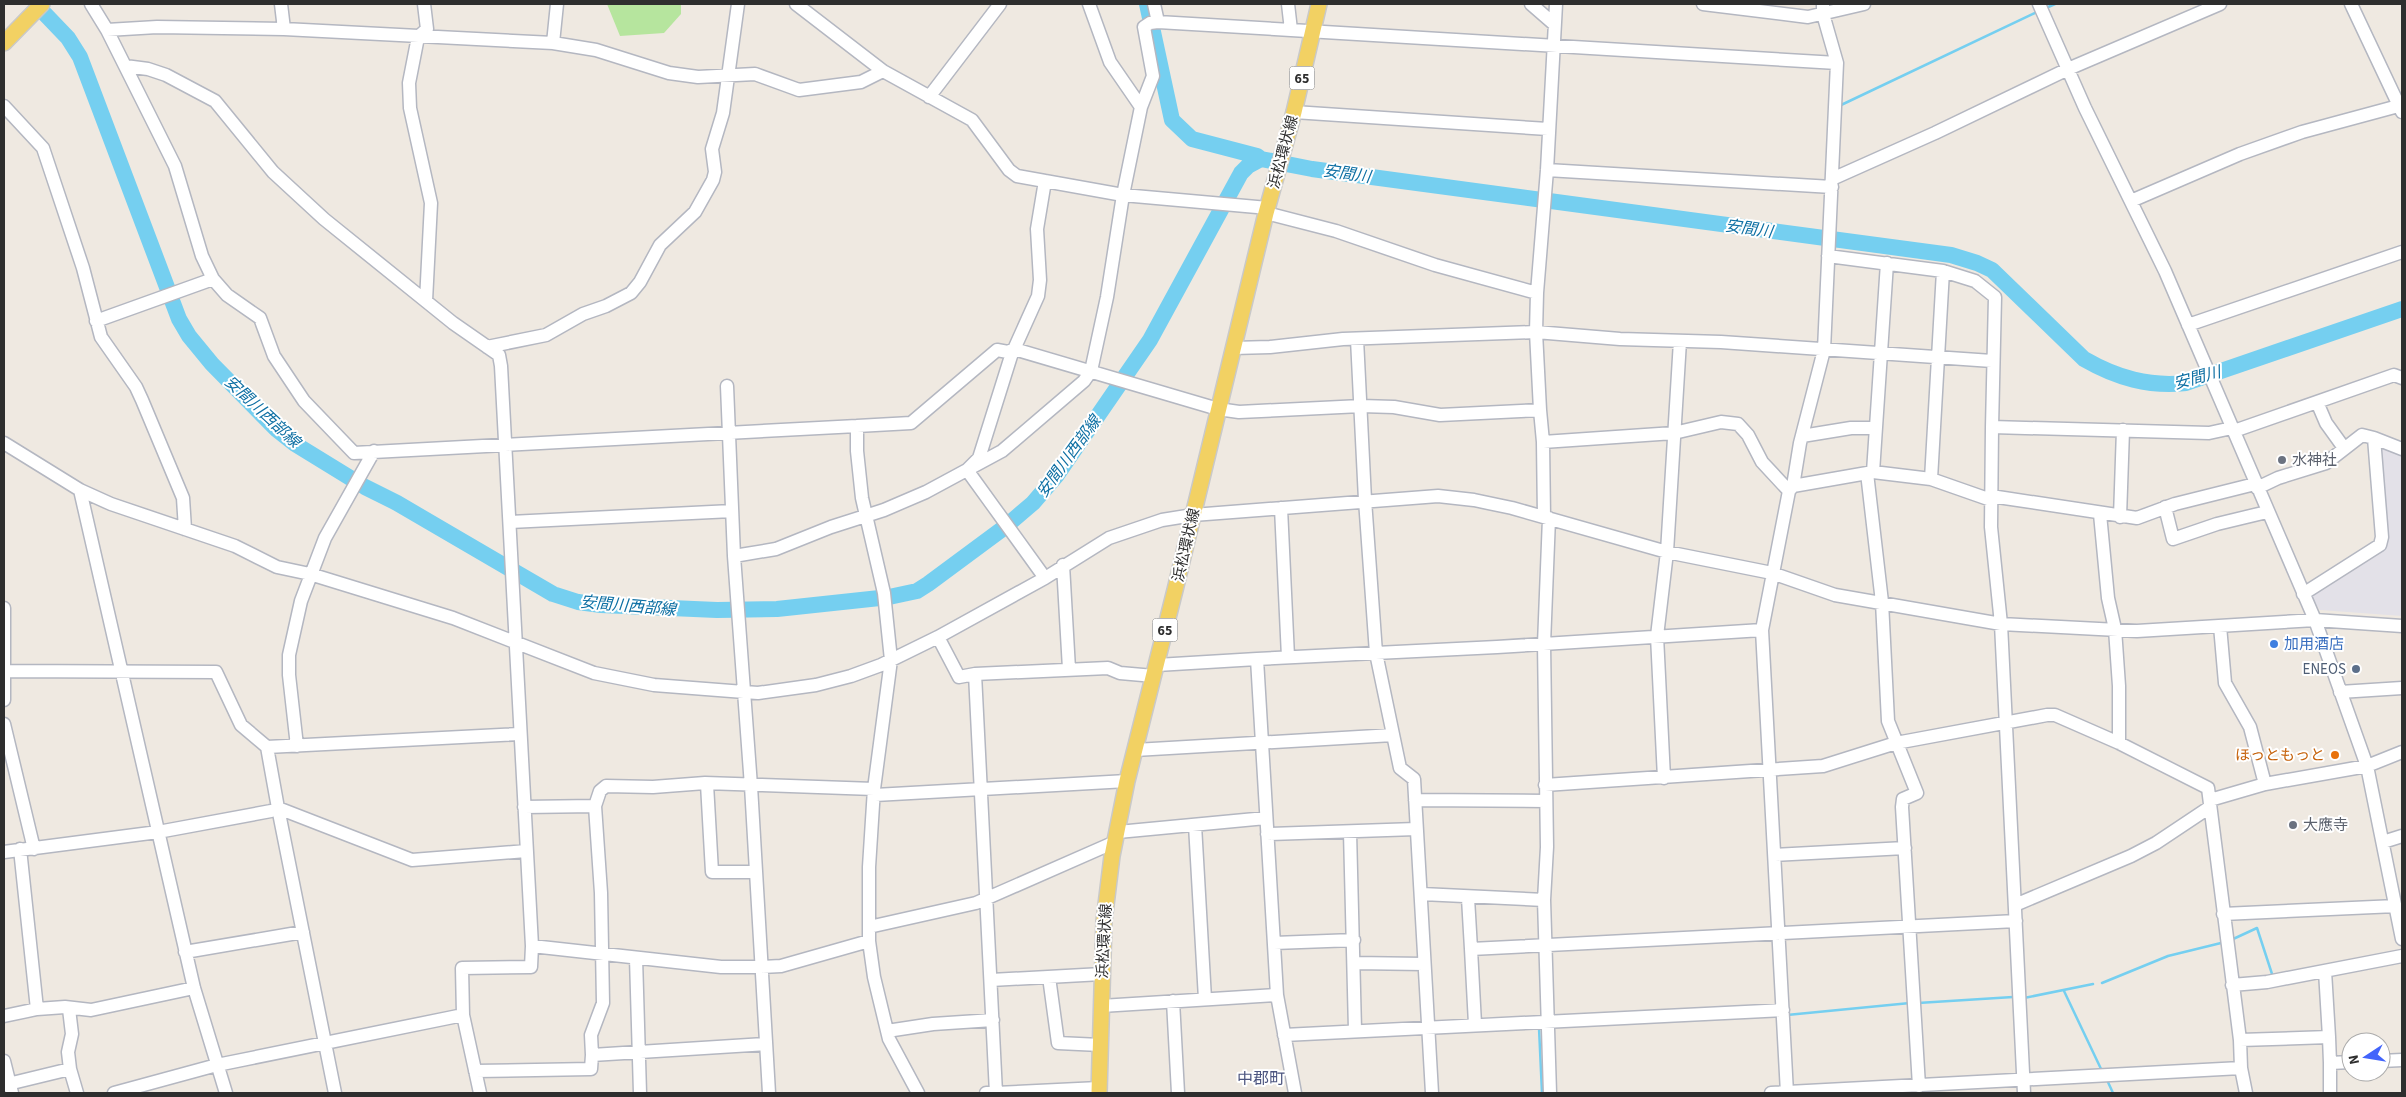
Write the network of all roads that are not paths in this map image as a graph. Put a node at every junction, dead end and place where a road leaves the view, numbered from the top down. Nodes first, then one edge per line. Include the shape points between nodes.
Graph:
1 (42, 4) edge
2 (91, 4) edge
3 (281, 4) edge
4 (424, 4) edge
5 (557, 4) edge
6 (738, 4) edge
7 (796, 4) edge
8 (1000, 4) edge
9 (1089, 4) edge
10 (1154, 4) edge
11 (1288, 4) edge
12 (1318, 4) edge
13 (1531, 4) edge
14 (1556, 4) edge
15 (1703, 4) edge
16 (1864, 4) edge
17 (2220, 4) edge
18 (2351, 4) edge
19 (2041, 8) edge
20 (1823, 9) edge
21 (1154, 22) junction
22 (1554, 24) junction
23 (284, 29) junction
24 (107, 30) junction
25 (1291, 30) junction
26 (1312, 31) junction
27 (418, 37) junction
28 (4, 42) edge
29 (553, 43) junction
30 (1554, 46) junction
31 (1837, 63) junction
32 (125, 66) junction
33 (2068, 69) junction
34 (883, 71) junction
35 (727, 76) junction
36 (929, 97) junction
37 (4, 106) edge
38 (1141, 107) junction
39 (2401, 108) edge
40 (1294, 112) junction
41 (1548, 129) junction
42 (1547, 170) junction
43 (1045, 181) junction
44 (1832, 183) junction
45 (1123, 195) junction
46 (2131, 201) junction
47 (1267, 211) junction
48 (2402, 252) edge
49 (1828, 256) junction
50 (1886, 264) junction
51 (1943, 270) junction
52 (213, 279) junction
53 (1537, 292) junction
54 (426, 301) junction
55 (96, 321) junction
56 (2188, 325) junction
57 (1536, 332) junction
58 (1357, 339) junction
59 (1680, 341) junction
60 (487, 347) junction
61 (1233, 348) junction
62 (1014, 349) junction
63 (1824, 350) junction
64 (1881, 353) junction
65 (1938, 358) junction
66 (1992, 361) junction
67 (1091, 371) junction
68 (2402, 378) edge
69 (727, 386) dead end
70 (2317, 402) junction
71 (1361, 406) junction
72 (1218, 410) junction
73 (1540, 410) junction
74 (857, 426) junction
75 (1992, 427) junction
76 (1876, 428) junction
77 (2233, 429) junction
78 (2123, 430) junction
79 (729, 433) junction
80 (1674, 433) junction
81 (1802, 436) junction
82 (2374, 438) junction
83 (1543, 442) junction
84 (4, 443) edge
85 (505, 444) junction
86 (2344, 448) junction
87 (2402, 449) edge
88 (374, 451) junction
89 (968, 470) junction
90 (1870, 473) junction
91 (1932, 479) junction
92 (2256, 486) junction
93 (1791, 488) junction
94 (80, 490) junction
95 (1991, 498) junction
96 (1365, 500) junction
97 (2165, 507) junction
98 (1281, 508) junction
99 (732, 511) junction
100 (2267, 512) junction
101 (2100, 514) junction
102 (1193, 515) junction
103 (866, 516) junction
104 (2120, 517) junction
105 (1546, 518) junction
106 (510, 522) junction
107 (185, 529) junction
108 (1666, 552) junction
109 (734, 556) junction
110 (1063, 565) junction
111 (1772, 573) junction
112 (310, 574) junction
113 (1045, 578) junction
114 (2303, 594) junction
115 (1882, 602) junction
116 (4, 608) edge
117 (2315, 620) junction
118 (2001, 624) junction
119 (2220, 626) junction
120 (2402, 626) edge
121 (2115, 628) junction
122 (1762, 630) junction
123 (1657, 636) junction
124 (938, 637) junction
125 (516, 644) junction
126 (1544, 644) junction
127 (1376, 653) junction
128 (1288, 657) junction
129 (1257, 659) junction
130 (891, 660) junction
131 (1069, 669) junction
132 (1155, 670) junction
133 (4, 671) edge
134 (122, 671) junction
135 (975, 674) junction
136 (2402, 688) edge
137 (744, 692) junction
138 (2340, 692) junction
139 (4, 700) edge
140 (2005, 722) junction
141 (4, 724) edge
142 (520, 734) junction
143 (1394, 735) junction
144 (1262, 742) junction
145 (1896, 743) junction
146 (2119, 743) junction
147 (297, 746) junction
148 (268, 747) junction
149 (1135, 750) junction
150 (2402, 752) edge
151 (7, 754) edge
152 (2366, 766) junction
153 (1770, 770) junction
154 (1664, 778) junction
155 (1126, 781) junction
156 (706, 784) junction
157 (1545, 784) junction
158 (2265, 784) junction
159 (751, 786) junction
160 (980, 789) junction
161 (875, 792) junction
162 (1415, 800) junction
163 (1546, 801) junction
164 (2210, 803) junction
165 (595, 806) junction
166 (524, 807) junction
167 (278, 808) junction
168 (1266, 818) junction
169 (1195, 825) junction
170 (1416, 829) junction
171 (158, 832) junction
172 (1350, 832) junction
173 (1267, 834) junction
174 (2402, 836) edge
175 (1117, 837) junction
176 (2383, 842) junction
177 (1905, 848) junction
178 (20, 849) junction
179 (34, 849) junction
180 (526, 851) junction
181 (4, 852) edge
182 (1775, 855) junction
183 (756, 872) junction
184 (1422, 894) junction
185 (986, 898) junction
186 (1468, 898) junction
187 (1544, 900) junction
188 (2015, 905) junction
189 (2396, 906) junction
190 (2223, 914) junction
191 (2016, 922) junction
192 (869, 927) junction
193 (1909, 928) junction
194 (303, 932) junction
195 (1778, 933) junction
196 (2402, 933) edge
197 (1354, 940) junction
198 (869, 942) junction
199 (1274, 943) junction
200 (532, 946) junction
201 (1546, 946) junction
202 (1471, 950) junction
203 (186, 952) junction
204 (600, 953) junction
205 (2402, 956) edge
206 (636, 958) junction
207 (1354, 963) junction
208 (1424, 964) junction
209 (761, 967) junction
210 (2325, 971) junction
211 (1102, 974) junction
212 (1049, 977) junction
213 (991, 980) junction
214 (2232, 985) junction
215 (194, 988) junction
216 (1278, 995) junction
217 (1205, 999) junction
218 (1173, 1001) junction
219 (1101, 1006) junction
220 (69, 1008) junction
221 (37, 1010) junction
222 (1783, 1010) junction
223 (463, 1015) junction
224 (4, 1016) edge
225 (993, 1020) junction
226 (1547, 1021) junction
227 (1475, 1024) junction
228 (1428, 1026) junction
229 (1355, 1030) junction
230 (887, 1031) junction
231 (1284, 1035) junction
232 (2329, 1038) junction
233 (2240, 1040) junction
234 (326, 1044) junction
235 (766, 1044) junction
236 (1100, 1045) junction
237 (638, 1052) junction
238 (592, 1055) junction
239 (4, 1061) edge
240 (2341, 1062) edge
241 (2330, 1063) junction
242 (217, 1065) junction
243 (2241, 1068) junction
244 (70, 1069) junction
245 (475, 1071) junction
246 (2023, 1079) junction
247 (8, 1086) edge
248 (1918, 1086) junction
249 (152, 1089) edge
250 (1099, 1091) edge
251 (77, 1093) edge
252 (114, 1093) edge
253 (226, 1093) edge
254 (335, 1093) edge
255 (480, 1093) edge
256 (640, 1093) edge
257 (769, 1093) edge
258 (918, 1093) edge
259 (986, 1093) edge
260 (996, 1093) edge
261 (1178, 1093) edge
262 (1295, 1093) edge
263 (1432, 1093) edge
264 (1550, 1093) edge
265 (1771, 1093) edge
266 (1787, 1093) edge
267 (2024, 1093) edge
268 (2246, 1093) edge
269 (2330, 1093) edge

1 - 28 main road
2 - 24 street
3 - 23 street
4 - 27 street via 427,29
5 - 29 street
6 - 35 street
7 - 34 street
8 - 36 street
9 - 38 street via 1110,62
10 - 21 street
11 - 25 street
12 - 26 main road, 浜松環状線 / 65
13 - 22 street
14 - 22 street
15 - 20 street via 1808,17
16 - 20 street
17 - 33 street
18 - 39 street
19 - 33 street
20 - 31 street
21 - 25 street
21 - 38 street via 1144,27 1153,76
22 - 30 street
23 - 24 street via 157,27
23 - 27 street
24 - 32 street
25 - 26 street
26 - 30 street
26 - 40 main road, 浜松環状線 / 65
27 - 29 street
27 - 54 street via 409,83 431,203
29 - 35 street via 596,50 670,73 698,77
30 - 31 street
30 - 41 street
31 - 44 street
32 - 52 street via 175,166 202,256
32 - 54 street via 166,75 215,101 273,172 324,219
33 - 44 street
33 - 46 street
34 - 35 street via 861,82 799,90 764,76
34 - 36 street
35 - 60 street via 721,123 712,149 713,180 695,212 660,245 631,293 546,335
36 - 43 street via 972,120 1012,174
37 - 55 street via 43,148 83,268
38 - 45 street
39 - 46 street via 2302,132 2240,154
40 - 41 street
40 - 47 main road, 浜松環状線 / 65
41 - 42 street
42 - 44 street
42 - 53 street
43 - 45 street
43 - 62 street via 1037,229 1038,296
44 - 49 street
45 - 47 street
45 - 67 street
46 - 56 street
47 - 53 street via 1435,265
47 - 61 main road, 浜松環状線 / 65
48 - 56 street
49 - 50 street
49 - 63 street
50 - 51 street
50 - 64 street
51 - 65 street
51 - 66 street via 1975,281 1995,298
52 - 55 street
52 - 88 street via 228,295 260,318 274,356 304,401 354,453
53 - 57 street
54 - 60 street
55 - 107 street via 107,349 136,387 178,483 183,498
56 - 77 street
57 - 58 street
57 - 59 street
57 - 73 street
58 - 61 street
58 - 71 street
59 - 63 street
59 - 80 street
60 - 85 street via 499,355
61 - 72 main road, 浜松環状線 / 65
62 - 67 street
62 - 74 street via 1008,352 997,350 911,423
62 - 89 street via 979,458
63 - 64 street
63 - 81 street
64 - 65 street
64 - 76 street
65 - 66 street
65 - 91 street
66 - 75 street
67 - 72 street
67 - 89 street via 1002,451
68 - 70 street via 2394,375
69 - 79 street
70 - 77 street
70 - 86 street via 2326,423
71 - 72 street via 1239,412
71 - 73 street via 1394,406 1440,415
71 - 96 street
72 - 102 main road, 浜松環状線 / 65
73 - 83 street
74 - 79 street
74 - 103 street via 858,475
75 - 78 street
75 - 95 street
76 - 81 street via 1851,428
76 - 90 street
77 - 78 street via 2209,433
77 - 92 street
78 - 104 street
79 - 85 street
79 - 99 street
80 - 83 street
80 - 93 street via 1721,422 1738,424 1748,435 1762,462
80 - 108 street
81 - 93 street
82 - 86 street via 2362,434
82 - 87 street
82 - 114 street via 2380,545
83 - 105 street
84 - 94 street
85 - 88 street
85 - 106 street
86 - 92 street via 2326,463
88 - 112 street via 325,538
89 - 103 street via 905,502
89 - 113 street
90 - 91 street
90 - 93 street
90 - 115 street
91 - 95 street
92 - 97 street
92 - 100 street
93 - 111 street
94 - 107 street
94 - 134 street
95 - 101 street
95 - 118 street
96 - 98 street
96 - 105 street via 1438,496 1474,500
96 - 127 street
97 - 100 street via 2173,539
97 - 104 street via 2137,518
98 - 102 street
98 - 128 street
99 - 106 street
99 - 109 street
100 - 114 street
101 - 104 street
101 - 121 street via 2108,598
102 - 110 street via 1136,527 1109,538
102 - 132 main road, 浜松環状線 / 65
103 - 109 street via 776,549
103 - 130 street via 884,593
105 - 108 street
105 - 126 street
106 - 125 street
107 - 112 street via 234,546 277,567
108 - 111 street
108 - 123 street
109 - 137 street
110 - 113 street
110 - 131 street
111 - 115 street via 1835,595
111 - 122 street
112 - 125 street via 453,618
112 - 147 street via 300,601 289,655
113 - 124 street
114 - 117 street
115 - 118 street
115 - 145 street via 1888,721
116 - 133 street
117 - 119 street
117 - 120 street
117 - 138 street
118 - 121 street
118 - 140 street
119 - 121 street via 2169,630
119 - 158 street via 2225,683 2250,727
121 - 146 street
122 - 123 street
122 - 153 street
123 - 126 street
123 - 154 street
124 - 130 street
124 - 135 street via 959,677
125 - 137 street via 622,680
125 - 142 street
126 - 127 street
126 - 157 street
127 - 128 street
127 - 143 street
128 - 129 street
129 - 132 street
129 - 144 street
130 - 137 street via 851,676 816,685
130 - 161 street
131 - 132 street via 1108,668 1120,673
131 - 135 street
132 - 149 main road, 浜松環状線 / 65
133 - 134 street
133 - 139 street
134 - 148 street via 216,672 241,725
134 - 171 street
135 - 160 street
136 - 138 street
137 - 159 street
138 - 152 street
140 - 145 street
140 - 146 street via 2055,715
140 - 188 street
141 - 151 street
142 - 147 street
142 - 166 street
143 - 144 street
143 - 162 street via 1400,768 1414,779
144 - 149 street
144 - 168 street
145 - 153 street via 1823,766
145 - 177 street via 1917,793 1904,799 1902,807
146 - 164 street via 2208,788
147 - 148 street
148 - 167 street
149 - 155 main road, 浜松環状線 / 65
150 - 152 street
151 - 179 street
152 - 158 street
152 - 176 street
153 - 154 street
153 - 182 street
154 - 157 street via 1634,777 1590,783
155 - 160 street
155 - 175 main road, 浜松環状線 / 65
156 - 159 street
156 - 165 street via 606,786 600,791
156 - 183 street via 712,872
157 - 163 street
158 - 164 street
159 - 161 street
159 - 183 street
160 - 161 street
160 - 185 street
161 - 192 street via 869,867
162 - 163 street
162 - 170 street
163 - 187 street
164 - 188 street via 2156,843
164 - 190 street
165 - 166 street
165 - 204 street via 601,892
166 - 180 street
167 - 171 street
167 - 180 street via 412,860
167 - 194 street
168 - 169 street
168 - 173 street
169 - 175 street
169 - 217 street
170 - 172 street
170 - 184 street
171 - 179 street
171 - 203 street
172 - 173 street
172 - 197 street
173 - 199 street
174 - 176 street
175 - 185 street
175 - 211 main road, 浜松環状線 / 65 via 1104,920
176 - 189 street
177 - 182 street
177 - 193 street
178 - 179 street
178 - 181 street
178 - 221 street
180 - 200 street
182 - 195 street
183 - 209 street
184 - 186 street
184 - 208 street
185 - 192 street
185 - 213 street
186 - 187 street
186 - 202 street
187 - 201 street
188 - 191 street
189 - 190 street
189 - 196 street
190 - 214 street
191 - 193 street
191 - 246 street
192 - 198 street
193 - 195 street
193 - 248 street
194 - 203 street
194 - 234 street
195 - 201 street
195 - 222 street
197 - 199 street
197 - 207 street
198 - 209 street via 781,966
198 - 230 street
199 - 216 street
200 - 204 street
200 - 223 street via 531,967 462,968
201 - 202 street
201 - 226 street
202 - 227 street
203 - 215 street
204 - 206 street
204 - 238 street via 603,1003 591,1035
205 - 210 street
206 - 209 street via 722,967
206 - 237 street
207 - 208 street
207 - 229 street
208 - 228 street
209 - 235 street
210 - 214 street
210 - 232 street
211 - 212 street
211 - 219 main road, 浜松環状線 / 65
212 - 213 street
212 - 236 street via 1058,1043
213 - 225 street
214 - 233 street
215 - 220 street via 91,1010
215 - 242 street
216 - 217 street
216 - 231 street
217 - 218 street
218 - 219 street
218 - 261 street
219 - 236 main road, 浜松環状線 / 65
220 - 221 street
220 - 244 street via 72,1034 68,1052
221 - 224 street
222 - 226 street
222 - 266 street
223 - 234 street
223 - 245 street
225 - 230 street
225 - 260 street
226 - 227 street
226 - 264 street
227 - 228 street
228 - 229 street
228 - 263 street
229 - 231 street
230 - 258 street
231 - 262 street
232 - 233 street
232 - 241 street
233 - 243 street
234 - 242 street
234 - 254 street
235 - 237 street
235 - 257 street
236 - 250 main road, 浜松環状線 / 65
237 - 238 street
237 - 256 street
238 - 245 street via 591,1069
239 - 247 street
240 - 241 street
241 - 269 street
242 - 249 street
242 - 253 street
243 - 246 street
243 - 268 street
244 - 247 street
244 - 251 street
245 - 255 street
246 - 248 street
246 - 267 street
248 - 266 street
249 - 252 street
250 - 260 street
259 - 260 street
265 - 266 street

